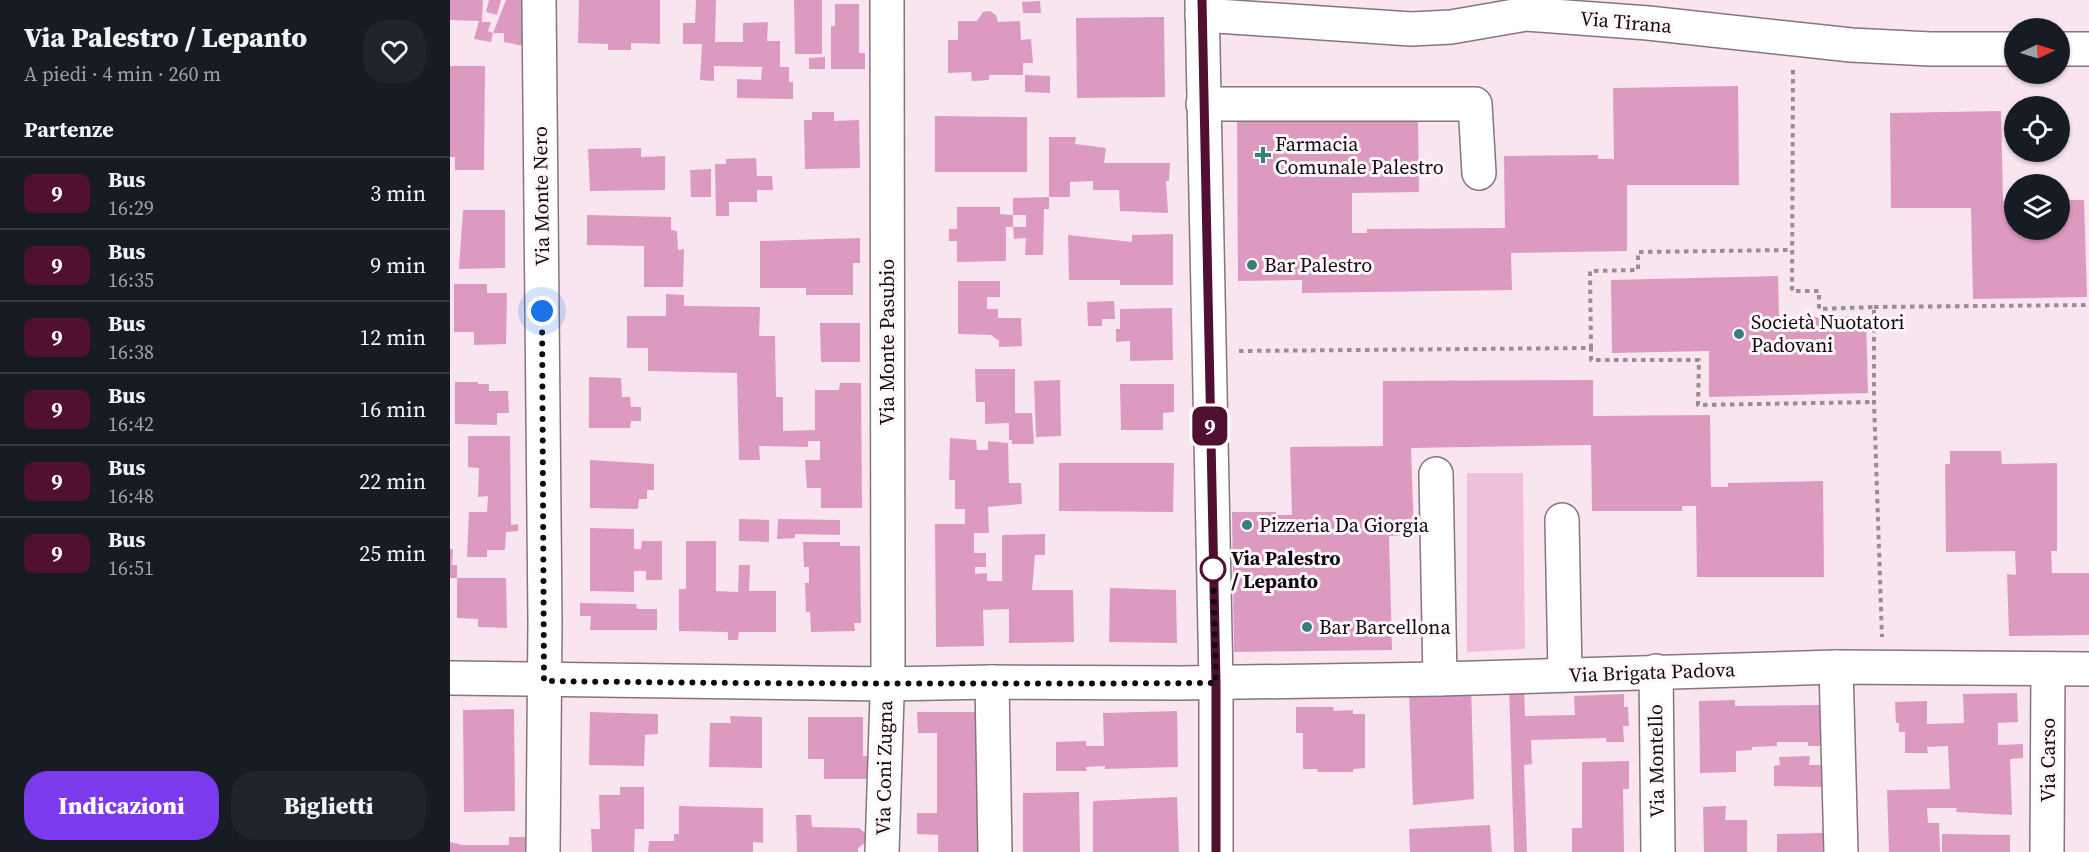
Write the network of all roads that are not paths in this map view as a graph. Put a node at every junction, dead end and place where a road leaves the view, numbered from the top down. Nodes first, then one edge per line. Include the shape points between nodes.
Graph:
1 (538, 0) edge
2 (887, 0) edge
3 (1202, 8) edge
4 (2004, 49) edge
5 (2070, 49) edge
6 (2089, 49) edge
7 (1203, 104) junction
8 (1479, 173) dead end
9 (1436, 474) dead end
10 (1562, 520) dead end
11 (1836, 667) junction
12 (2048, 669) junction
13 (2089, 669) edge
14 (1656, 671) junction
15 (1565, 674) junction
16 (450, 678) edge
17 (1440, 679) junction
18 (544, 681) junction
19 (992, 682) junction
20 (1216, 683) junction
21 (886, 684) junction
22 (543, 852) edge
23 (882, 852) edge
24 (995, 852) edge
25 (1216, 852) edge
26 (1658, 852) edge
27 (1841, 852) edge
28 (2047, 852) edge

1 - 18 street, Via Monte Nero
2 - 21 street, Via Monte Pasubio
3 - 4 street, Via Tirana via 1411,29 1451,27 1526,14 1930,49
3 - 7 street
5 - 6 street
7 - 8 street via 1475,104
7 - 20 street
9 - 17 street
10 - 15 street
11 - 12 street, Via Brigata Padova
11 - 14 street, Via Brigata Padova
11 - 27 street
12 - 13 street, Via Brigata Padova
12 - 28 street, Via Carso
14 - 15 street, Via Brigata Padova
14 - 26 street, Via Montello
15 - 17 street, Via Brigata Padova
16 - 18 street, Via Brigata Padova
17 - 20 street, Via Brigata Padova
18 - 21 street, Via Brigata Padova
18 - 22 street, Via Monte Nero
19 - 20 street, Via Brigata Padova
19 - 21 street, Via Brigata Padova
19 - 24 street
20 - 25 street
21 - 23 street, Via Coni Zugna

